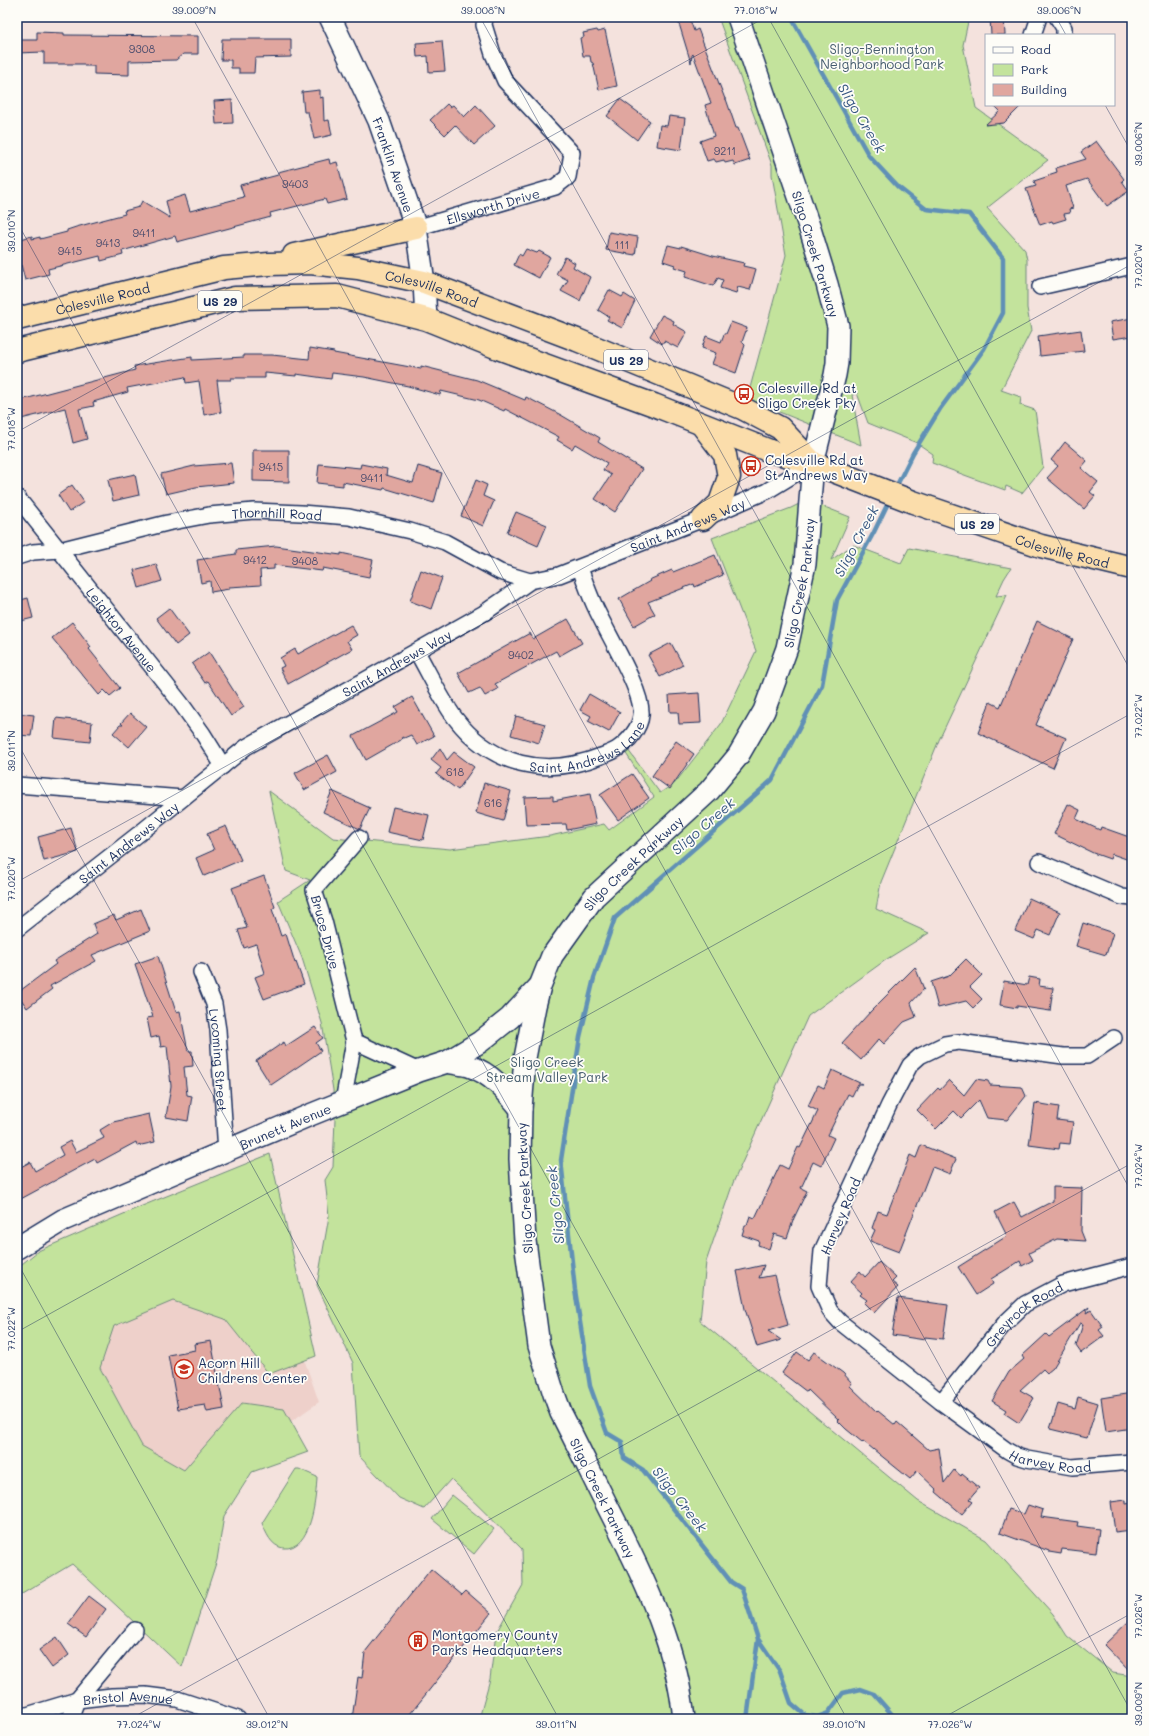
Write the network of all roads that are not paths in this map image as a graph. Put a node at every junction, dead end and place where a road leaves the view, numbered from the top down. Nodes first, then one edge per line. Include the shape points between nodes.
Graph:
1 (485, 17) edge
2 (738, 17) edge
3 (1039, 17) edge
4 (1057, 17) edge
5 (330, 18) edge
6 (1033, 34) edge
7 (1064, 34) edge
8 (416, 228) junction
9 (270, 264) junction
10 (1132, 266) edge
11 (424, 282) junction
12 (1040, 287) dead end
13 (17, 319) edge
14 (426, 319) junction
15 (17, 351) edge
16 (701, 424) junction
17 (813, 463) junction
18 (17, 497) edge
19 (703, 519) junction
20 (59, 550) junction
21 (17, 557) edge
22 (580, 568) junction
23 (1132, 568) edge
24 (530, 581) junction
25 (417, 652) junction
26 (223, 766) junction
27 (17, 784) edge
28 (183, 798) junction
29 (359, 838) dead end
30 (1039, 862) dead end
31 (1132, 898) edge
32 (17, 929) edge
33 (201, 972) dead end
34 (540, 986) junction
35 (1114, 1038) dead end
36 (354, 1041) junction
37 (447, 1062) junction
38 (419, 1071) junction
39 (343, 1102) junction
40 (521, 1109) junction
41 (226, 1152) junction
42 (17, 1248) edge
43 (1132, 1266) edge
44 (941, 1402) junction
45 (1132, 1462) edge
46 (135, 1630) dead end
47 (77, 1700) junction
48 (17, 1718) edge
49 (70, 1719) edge
50 (238, 1719) edge
51 (684, 1719) edge

1 - 8 street, Ellsworth Drive via 484,25 493,54 505,81 572,152 568,177 555,187
2 - 17 street, Sligo Creek Parkway via 811,232 838,326 836,374
3 - 6 street
4 - 7 street via 1064,28
5 - 8 street, Franklin Avenue via 379,121
8 - 9 highway via 300,253
8 - 11 street, Franklin Avenue
9 - 11 highway, Colesville Road / US 29 via 310,262 358,268
9 - 13 highway, Colesville Road / US 29 via 224,268
10 - 12 street
11 - 14 street, Franklin Avenue
11 - 17 highway, Colesville Road / US 29 via 577,340 742,408 780,428
14 - 15 highway, Colesville Road / US 29 via 337,296 235,298
14 - 16 highway, Colesville Road / US 29
16 - 17 highway, Colesville Road / US 29 via 770,451
16 - 19 highway via 726,455 730,477 720,504
17 - 19 street, Saint Andrews Way via 767,491
17 - 23 highway, Colesville Road / US 29 via 913,502 1041,546
17 - 34 street, Sligo Creek Parkway via 803,572 787,648 764,711 738,756 709,791 594,897 552,956
18 - 20 street, Leighton Avenue
19 - 22 street, Saint Andrews Way
20 - 21 street, Thornhill Road via 33,552
20 - 24 street, Thornhill Road via 209,515 254,511 301,512 349,516 410,531 445,542 500,572
20 - 26 street, Leighton Avenue via 180,702
22 - 24 street, Saint Andrews Way
22 - 25 street, Saint Andrews Lane via 593,602 637,691 641,715 635,732 617,749 590,760 556,767 528,766 497,755 473,737 455,717
24 - 25 street, Saint Andrews Way via 484,613
25 - 26 street, Saint Andrews Way via 246,747
26 - 28 street, Saint Andrews Way
27 - 28 street
28 - 32 street, Saint Andrews Way
29 - 36 street, Bruce Drive via 314,890
30 - 31 street via 1122,897
33 - 41 street, Lycoming Street via 214,1004 218,1030
34 - 37 street, Brunett Avenue via 510,1018 480,1042
34 - 40 street, Sligo Creek Parkway via 529,1033
35 - 44 street, Harvey Road via 1087,1056 1063,1056 959,1042 945,1044 920,1056 910,1065 888,1105 822,1251 819,1286 830,1310 840,1322
36 - 38 street
36 - 39 street, Bruce Drive
37 - 38 street, Brunett Avenue
37 - 40 street via 469,1066 490,1077
38 - 39 street, Brunett Avenue
39 - 41 street, Brunett Avenue
40 - 51 street, Sligo Creek Parkway via 520,1159 525,1241 539,1346 561,1413 648,1587 662,1622 672,1652
41 - 42 street, Brunett Avenue via 64,1220
43 - 44 street, Greyrock Road via 1063,1284 1025,1304 1005,1323
44 - 45 street, Harvey Road via 1008,1451 1027,1459 1072,1466
46 - 47 street
47 - 48 street, Bristol Avenue
47 - 49 street
47 - 50 street, Bristol Avenue via 145,1695 177,1699

